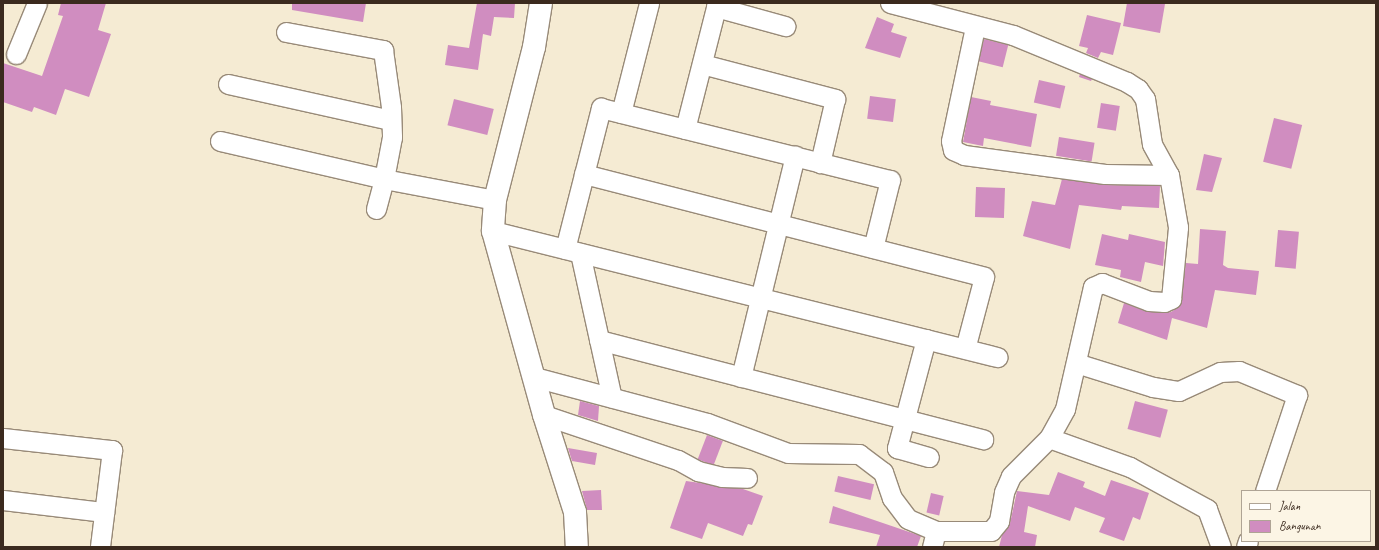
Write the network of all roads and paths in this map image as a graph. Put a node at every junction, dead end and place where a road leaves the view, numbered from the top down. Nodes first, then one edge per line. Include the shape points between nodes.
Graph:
1 (37, 3) edge
2 (541, 3) edge
3 (649, 3) edge
4 (890, 3) edge
5 (716, 5) edge
6 (785, 26) dead end
7 (975, 27) junction
8 (286, 32) dead end
9 (16, 54) dead end
10 (702, 64) junction
11 (228, 84) dead end
12 (621, 113) junction
13 (391, 120) junction
14 (686, 129) junction
15 (220, 141) dead end
16 (795, 156) junction
17 (820, 163) junction
18 (584, 174) junction
19 (1169, 175) junction
20 (384, 179) junction
21 (495, 200) junction
22 (376, 209) dead end
23 (778, 224) junction
24 (493, 232) junction
25 (873, 248) junction
26 (573, 251) junction
27 (760, 298) junction
28 (926, 339) junction
29 (600, 340) junction
30 (965, 349) junction
31 (997, 357) dead end
32 (1076, 363) junction
33 (534, 376) junction
34 (741, 377) junction
35 (612, 398) junction
36 (544, 415) junction
37 (904, 419) junction
38 (3, 438) edge
39 (1049, 438) junction
40 (983, 439) dead end
41 (929, 457) dead end
42 (747, 478) dead end
43 (1264, 490) edge
44 (3, 500) edge
45 (104, 512) junction
46 (934, 539) edge
47 (100, 547) edge
48 (577, 547) edge
49 (1221, 547) edge

1 - 9 street
2 - 21 street via 534,47
3 - 12 street
4 - 7 street
5 - 6 street
5 - 10 street
7 - 19 street via 1014,35 1127,82 1138,89 1145,99 1152,144
7 - 19 street via 951,140 953,150 964,155 1105,174
8 - 13 street via 383,50
10 - 14 street
10 - 17 street via 834,98
11 - 13 street
12 - 14 street
12 - 18 street via 601,108
13 - 20 street via 392,137
14 - 16 street
15 - 20 street
16 - 17 street
16 - 23 street
17 - 25 street via 890,180
18 - 23 street
18 - 26 street
19 - 32 street via 1178,227 1171,300 1149,301 1102,283 1096,284 1090,292
20 - 21 street
20 - 22 street
21 - 24 street
23 - 25 street
23 - 27 street
24 - 26 street
24 - 33 street
25 - 30 street via 984,277
26 - 27 street
26 - 29 street
27 - 28 street
27 - 34 street
28 - 30 street
28 - 37 street
29 - 34 street
29 - 35 street
30 - 31 street
32 - 39 street via 1065,409
32 - 43 street via 1153,387 1179,391 1220,372 1239,371 1297,395
33 - 35 street
33 - 36 street
34 - 37 street
35 - 46 street via 707,423 788,453 859,454 883,472 892,498 908,519
36 - 42 street via 678,460 698,471 722,477
36 - 48 street via 574,512
37 - 40 street
37 - 41 street via 896,448
38 - 45 street via 112,450
39 - 46 street via 1011,476 1004,492 999,521 991,531
39 - 49 street via 1130,467 1207,509
44 - 45 street
45 - 47 street

